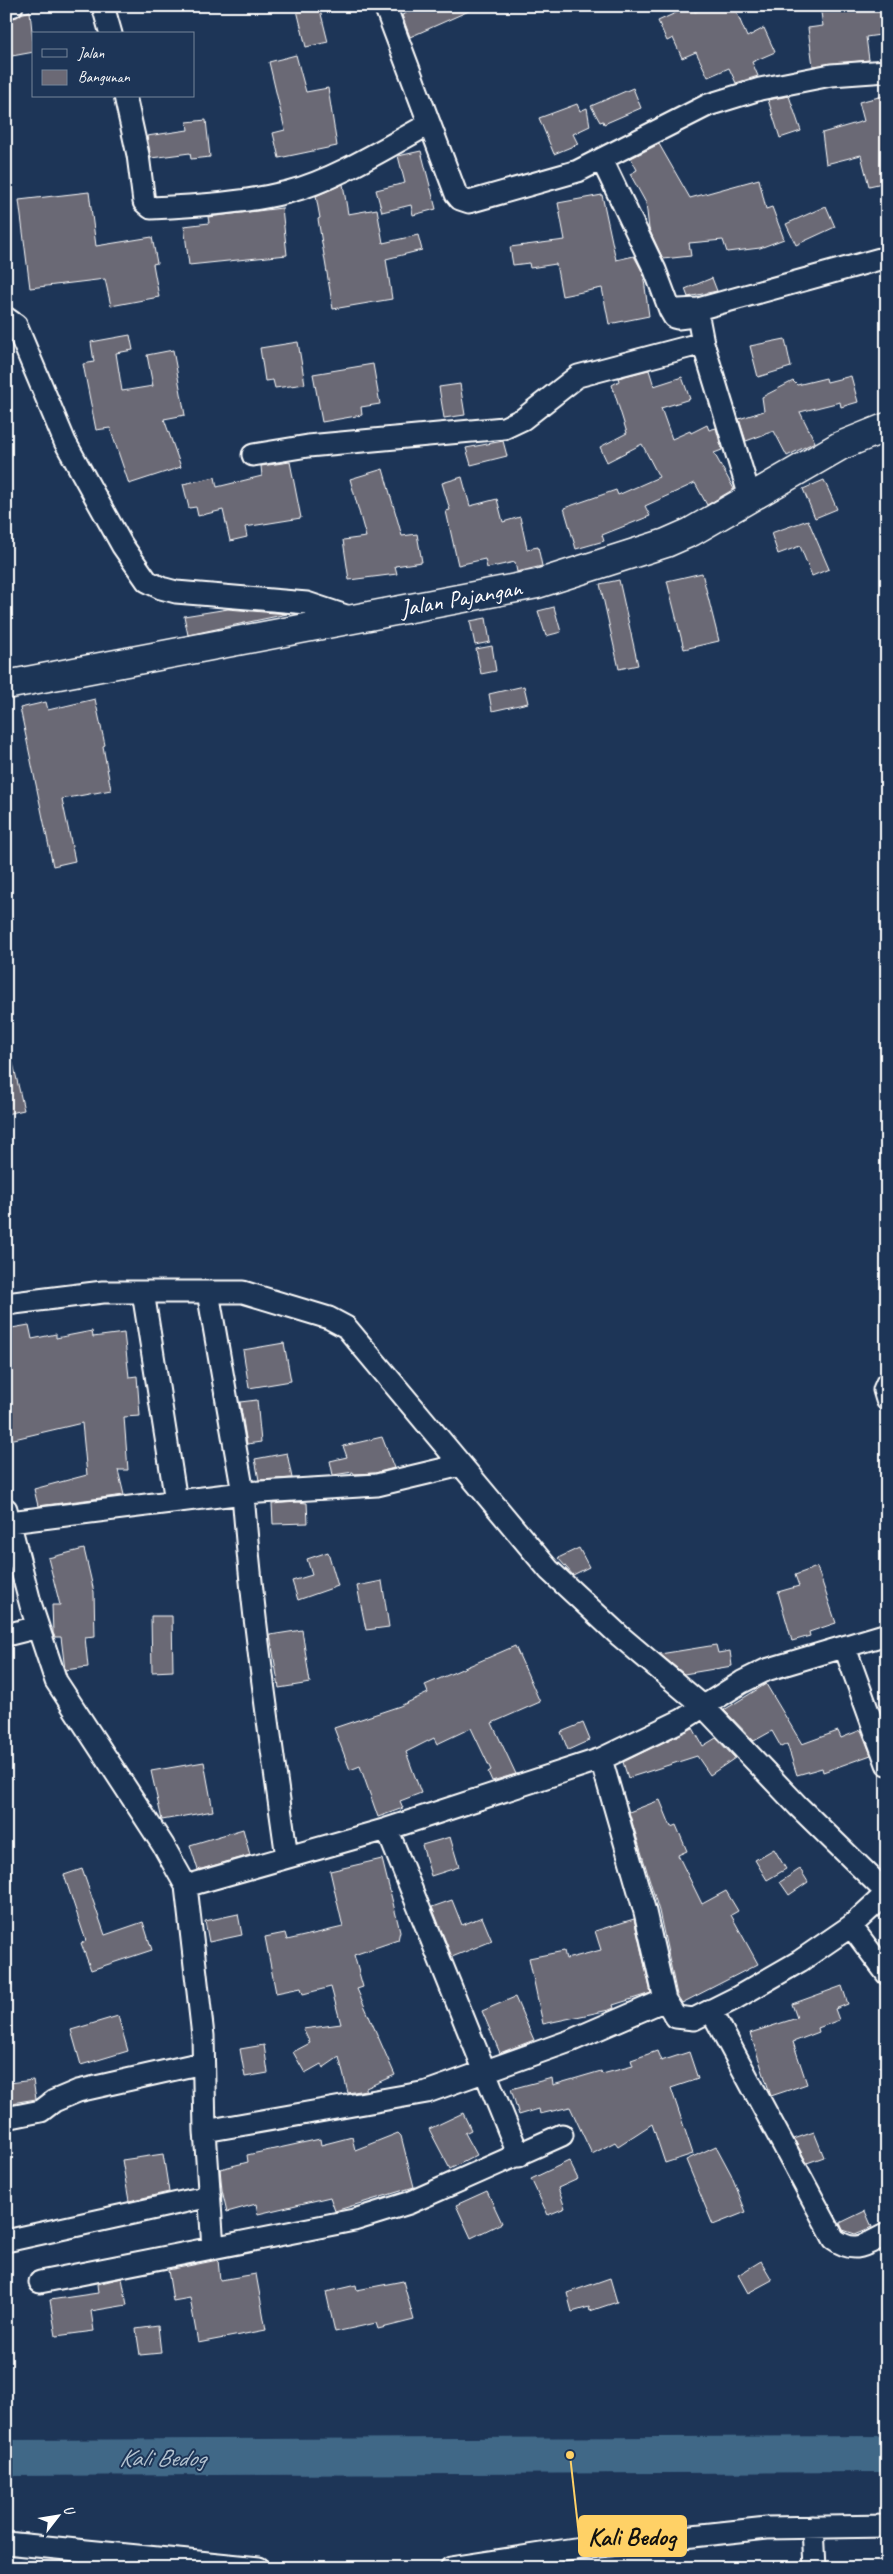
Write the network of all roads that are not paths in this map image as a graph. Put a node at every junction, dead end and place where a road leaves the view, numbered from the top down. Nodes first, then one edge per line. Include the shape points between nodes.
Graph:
1 (12, 6) edge
2 (104, 6) edge
3 (385, 6) edge
4 (6, 7) edge
5 (110, 32) edge
6 (887, 71) edge
7 (125, 98) edge
8 (429, 124) junction
9 (602, 160) junction
10 (887, 257) edge
11 (670, 310) junction
12 (6, 318) edge
13 (703, 343) junction
14 (887, 427) edge
15 (253, 454) dead end
16 (750, 497) junction
17 (352, 618) junction
18 (6, 685) edge
19 (143, 1292) junction
20 (208, 1292) junction
21 (6, 1304) edge
22 (887, 1383) edge
23 (887, 1400) edge
24 (461, 1465) junction
25 (243, 1493) junction
26 (176, 1502) junction
27 (8, 1516) edge
28 (38, 1627) junction
29 (887, 1634) edge
30 (6, 1635) edge
31 (845, 1648) junction
32 (704, 1707) junction
33 (601, 1759) junction
34 (887, 1764) edge
35 (387, 1829) junction
36 (287, 1857) junction
37 (186, 1886) junction
38 (887, 1893) edge
39 (851, 1926) junction
40 (887, 1974) edge
41 (665, 2000) junction
42 (711, 2010) junction
43 (202, 2063) junction
44 (485, 2072) junction
45 (6, 2118) edge
46 (205, 2131) junction
47 (562, 2135) dead end
48 (519, 2156) junction
49 (210, 2196) junction
50 (887, 2234) edge
51 (6, 2241) edge
52 (213, 2248) junction
53 (40, 2282) dead end
54 (887, 2526) edge
55 (813, 2527) junction
56 (6, 2543) edge
57 (259, 2568) edge
58 (451, 2568) edge
59 (815, 2568) edge

1 - 4 street
2 - 5 street
3 - 8 street
6 - 9 street via 831,75 760,89 716,102
7 - 8 street via 144,202 152,208 204,206 288,192 364,160
8 - 9 street via 456,194 464,201 474,202 578,171
9 - 11 street via 655,270
10 - 11 street via 698,309
11 - 13 street via 674,317 690,315 696,318
12 - 17 street via 16,325 65,442 122,545 147,581 176,592 306,603
13 - 15 street via 578,376 524,420 504,428
13 - 16 street
14 - 16 main road, Jalan Pajangan via 840,446
16 - 17 main road, Jalan Pajangan via 666,543 537,584
17 - 18 main road, Jalan Pajangan
19 - 20 street
19 - 21 street via 103,1292
19 - 26 street
20 - 24 street via 243,1292 329,1318 346,1327
20 - 25 street
22 - 23 street via 884,1390
24 - 25 street via 377,1485
24 - 32 street via 549,1570
25 - 26 street
25 - 36 street via 264,1698
26 - 27 street
27 - 28 street
28 - 30 street
28 - 37 street via 56,1681 163,1844
29 - 31 street
31 - 32 street via 766,1670
31 - 34 street
32 - 33 street
32 - 38 street
33 - 35 street
33 - 41 street via 645,1912
35 - 36 street
35 - 44 street
36 - 37 street
37 - 43 street via 203,2036
38 - 39 street
39 - 40 street
39 - 42 street via 800,1961
41 - 42 street via 676,2018 681,2020 694,2019
41 - 44 street via 570,2041
42 - 50 street via 834,2239 844,2247 852,2248
43 - 45 street via 78,2091 54,2101 41,2111
43 - 46 street
44 - 46 street via 427,2092
44 - 48 street
46 - 49 street
47 - 48 street
48 - 52 street via 409,2203 354,2220
49 - 51 street
49 - 52 street
52 - 53 street
54 - 55 street
55 - 58 street via 767,2528 591,2547
55 - 59 street
56 - 57 street

